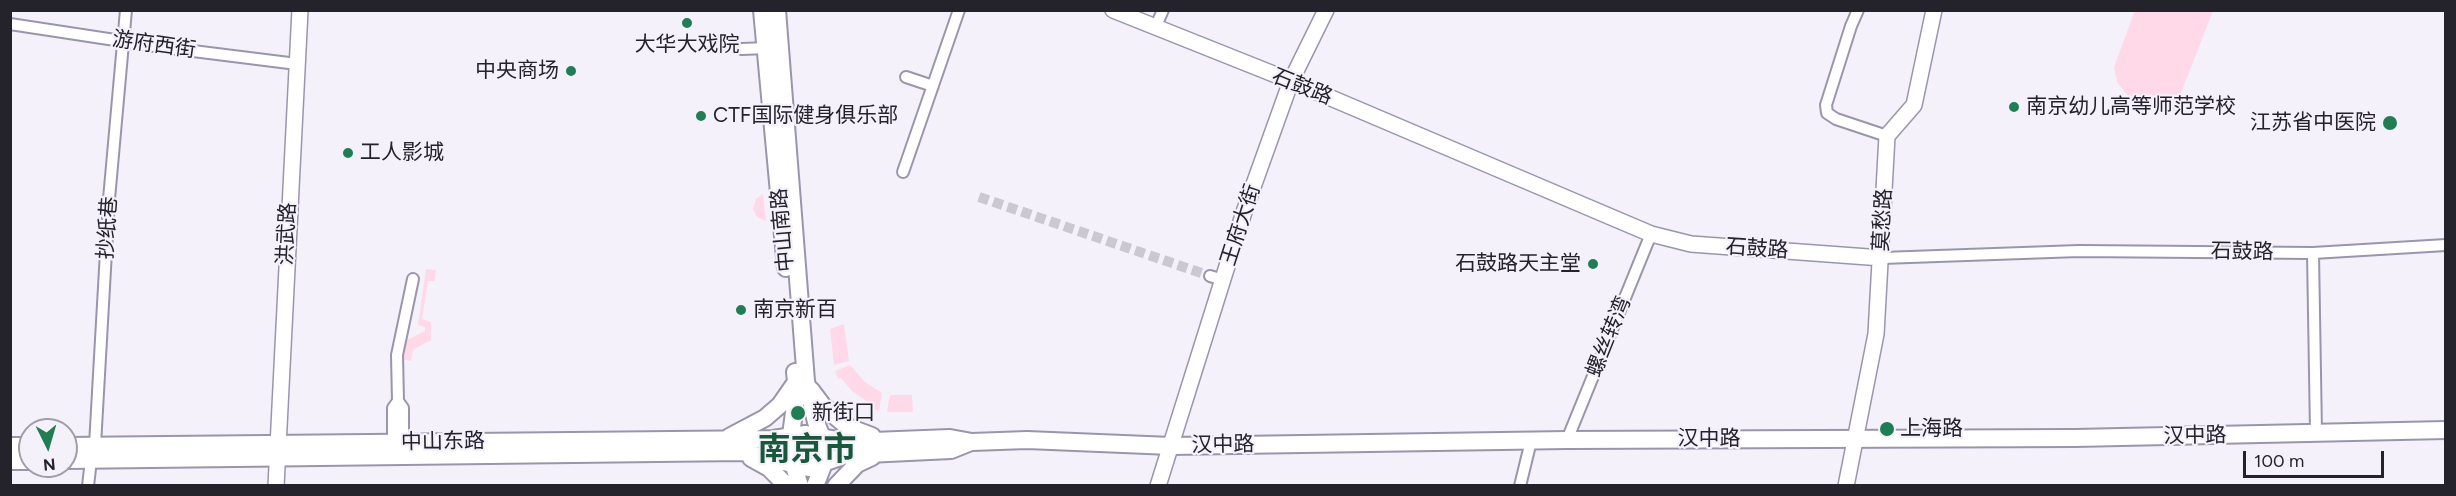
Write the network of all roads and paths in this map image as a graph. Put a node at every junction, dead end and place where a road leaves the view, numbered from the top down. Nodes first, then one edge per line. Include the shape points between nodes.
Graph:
1 (126, 10) edge
2 (300, 10) edge
3 (762, 10) edge
4 (777, 10) edge
5 (959, 10) edge
6 (1113, 10) edge
7 (1163, 10) edge
8 (1326, 10) edge
9 (1858, 10) edge
10 (1934, 10) edge
11 (10, 24) edge
12 (1155, 28) junction
13 (122, 41) junction
14 (766, 48) junction
15 (742, 49) dead end
16 (297, 64) junction
17 (906, 77) dead end
18 (1291, 81) junction
19 (933, 86) junction
20 (1887, 136) junction
21 (903, 171) dead end
22 (1651, 234) junction
23 (2445, 245) edge
24 (2313, 253) junction
25 (1882, 258) junction
26 (413, 279) dead end
27 (801, 381) junction
28 (2445, 430) edge
29 (2316, 433) junction
30 (820, 436) junction
31 (1854, 439) junction
32 (1567, 440) junction
33 (1531, 441) junction
34 (398, 443) junction
35 (724, 446) junction
36 (886, 446) junction
37 (1171, 446) junction
38 (78, 449) edge
39 (278, 451) junction
40 (93, 453) junction
41 (801, 456) junction
42 (78, 457) edge
43 (88, 486) edge
44 (276, 486) edge
45 (787, 486) edge
46 (800, 486) edge
47 (814, 486) edge
48 (836, 486) edge
49 (1158, 486) edge
50 (1520, 486) edge
51 (1846, 486) edge

1 - 13 street, 抄纸巷
2 - 16 street, 洪武路
3 - 14 main road, 中山南路
4 - 27 main road, 中山南路
5 - 19 street
6 - 12 street, 石鼓路
7 - 12 street
8 - 18 street, 王府大街
9 - 20 street via 1826,105 1827,113
10 - 20 street via 1914,105
11 - 13 street, 游府西街
12 - 18 street, 石鼓路
13 - 16 street, 游府西街
13 - 40 street, 抄纸巷
14 - 15 street
14 - 27 main road, 中山南路
16 - 39 street, 洪武路
17 - 19 street
18 - 22 street, 石鼓路
18 - 37 street, 王府大街 via 1217,278
19 - 21 street
20 - 25 street, 莫愁路
22 - 25 street, 石鼓路 via 1692,244
22 - 32 street, 螺丝转湾
23 - 24 street, 石鼓路
24 - 25 street, 石鼓路 via 2079,251
24 - 29 street
25 - 31 street, 莫愁路 via 1876,334
26 - 34 street via 398,355 398,401 403,408
27 - 30 main road, 中山南路
27 - 35 main road via 765,418
27 - 36 main road via 848,428
27 - 41 main road, 中山南路
28 - 29 main road, 汉中路
29 - 31 main road, 汉中路
30 - 36 main road, 汉中路
30 - 41 main road, 中山东路 via 806,434
30 - 41 main road, 中山南路 via 826,448
31 - 32 main road, 汉中路
31 - 51 street
32 - 33 main road, 汉中路
33 - 37 main road, 汉中路
33 - 50 street
34 - 35 main road, 中山东路
34 - 39 main road, 中山东路
35 - 39 main road, 中山东路
35 - 41 main road, 中山东路 via 755,454
35 - 41 main road, 中山东路 via 773,439
35 - 45 main road via 759,461
36 - 37 main road, 汉中路 via 951,450 972,442 1027,441
36 - 41 main road, 汉中路 via 846,455
36 - 48 main road via 857,464
37 - 49 street, 王府大街
38 - 40 main road, 中山东路
39 - 40 main road, 中山东路
39 - 44 street, 洪武路
40 - 42 main road, 中山东路
40 - 43 street, 抄纸巷
41 - 46 main road
41 - 47 main road

